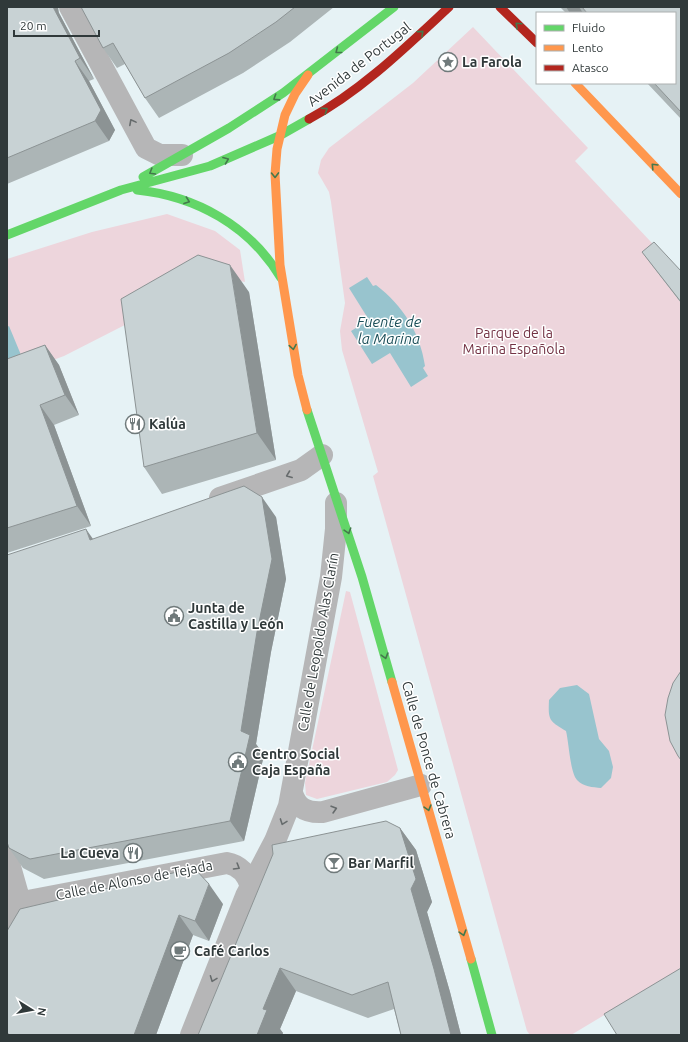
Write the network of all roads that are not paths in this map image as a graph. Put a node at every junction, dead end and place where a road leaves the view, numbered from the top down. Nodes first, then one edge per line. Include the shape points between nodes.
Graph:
1 (70, 7) edge
2 (394, 7) edge
3 (449, 7) edge
4 (500, 7) edge
5 (536, 42) edge
6 (308, 75) junction
7 (576, 84) edge
8 (279, 136) junction
9 (182, 155) junction
10 (121, 190) junction
11 (681, 194) edge
12 (7, 235) edge
13 (283, 283) junction
14 (322, 455) junction
15 (335, 494) junction
16 (201, 504) edge
17 (421, 785) junction
18 (292, 793) junction
19 (7, 856) edge
20 (251, 886) junction
21 (14, 903) edge
22 (7, 921) edge
23 (191, 1035) edge
24 (492, 1035) edge

9 -> 1 street via 160,155 146,148
2 -> 6 main road, Avenida de Portugal
8 -> 3 main road, Avenida de Portugal via 348,94 405,48
5 -> 4 main road
6 - 8 main road, Calle de Leopoldo Alas Clarín via 289,104
6 -> 9 main road, Avenida de Portugal via 248,116
11 -> 7 main road
10 -> 8 main road, Avenida de Portugal via 210,166
8 -> 13 main road, Calle de Leopoldo Alas Clarín via 275,174 277,230
9 -> 10 main road, Avenida de Portugal
10 - 12 main road, Avenida de Portugal
10 -> 13 main road, Calle de Leopoldo Alas Clarín via 139,190 169,196 214,213 235,226 254,243 274,266
13 -> 14 main road, Calle de Leopoldo Alas Clarín via 298,375
14 - 15 main road, Calle de Leopoldo Alas Clarín
14 -> 16 street via 289,475
15 -> 17 main road, Calle de Ponce de Cabrera via 360,571
15 - 18 street, Calle de Leopoldo Alas Clarín via 336,529 331,577
18 -> 17 street via 297,805 302,809 308,812 323,812
17 -> 24 main road, Calle de Ponce de Cabrera
18 -> 20 street, Calle de Leopoldo Alas Clarín via 280,831
19 - 21 street
21 -> 20 street, Calle de Alonso de Tejada via 227,862 242,870
20 -> 23 street, Calle de Leopoldo Alas Clarín
21 - 22 street

